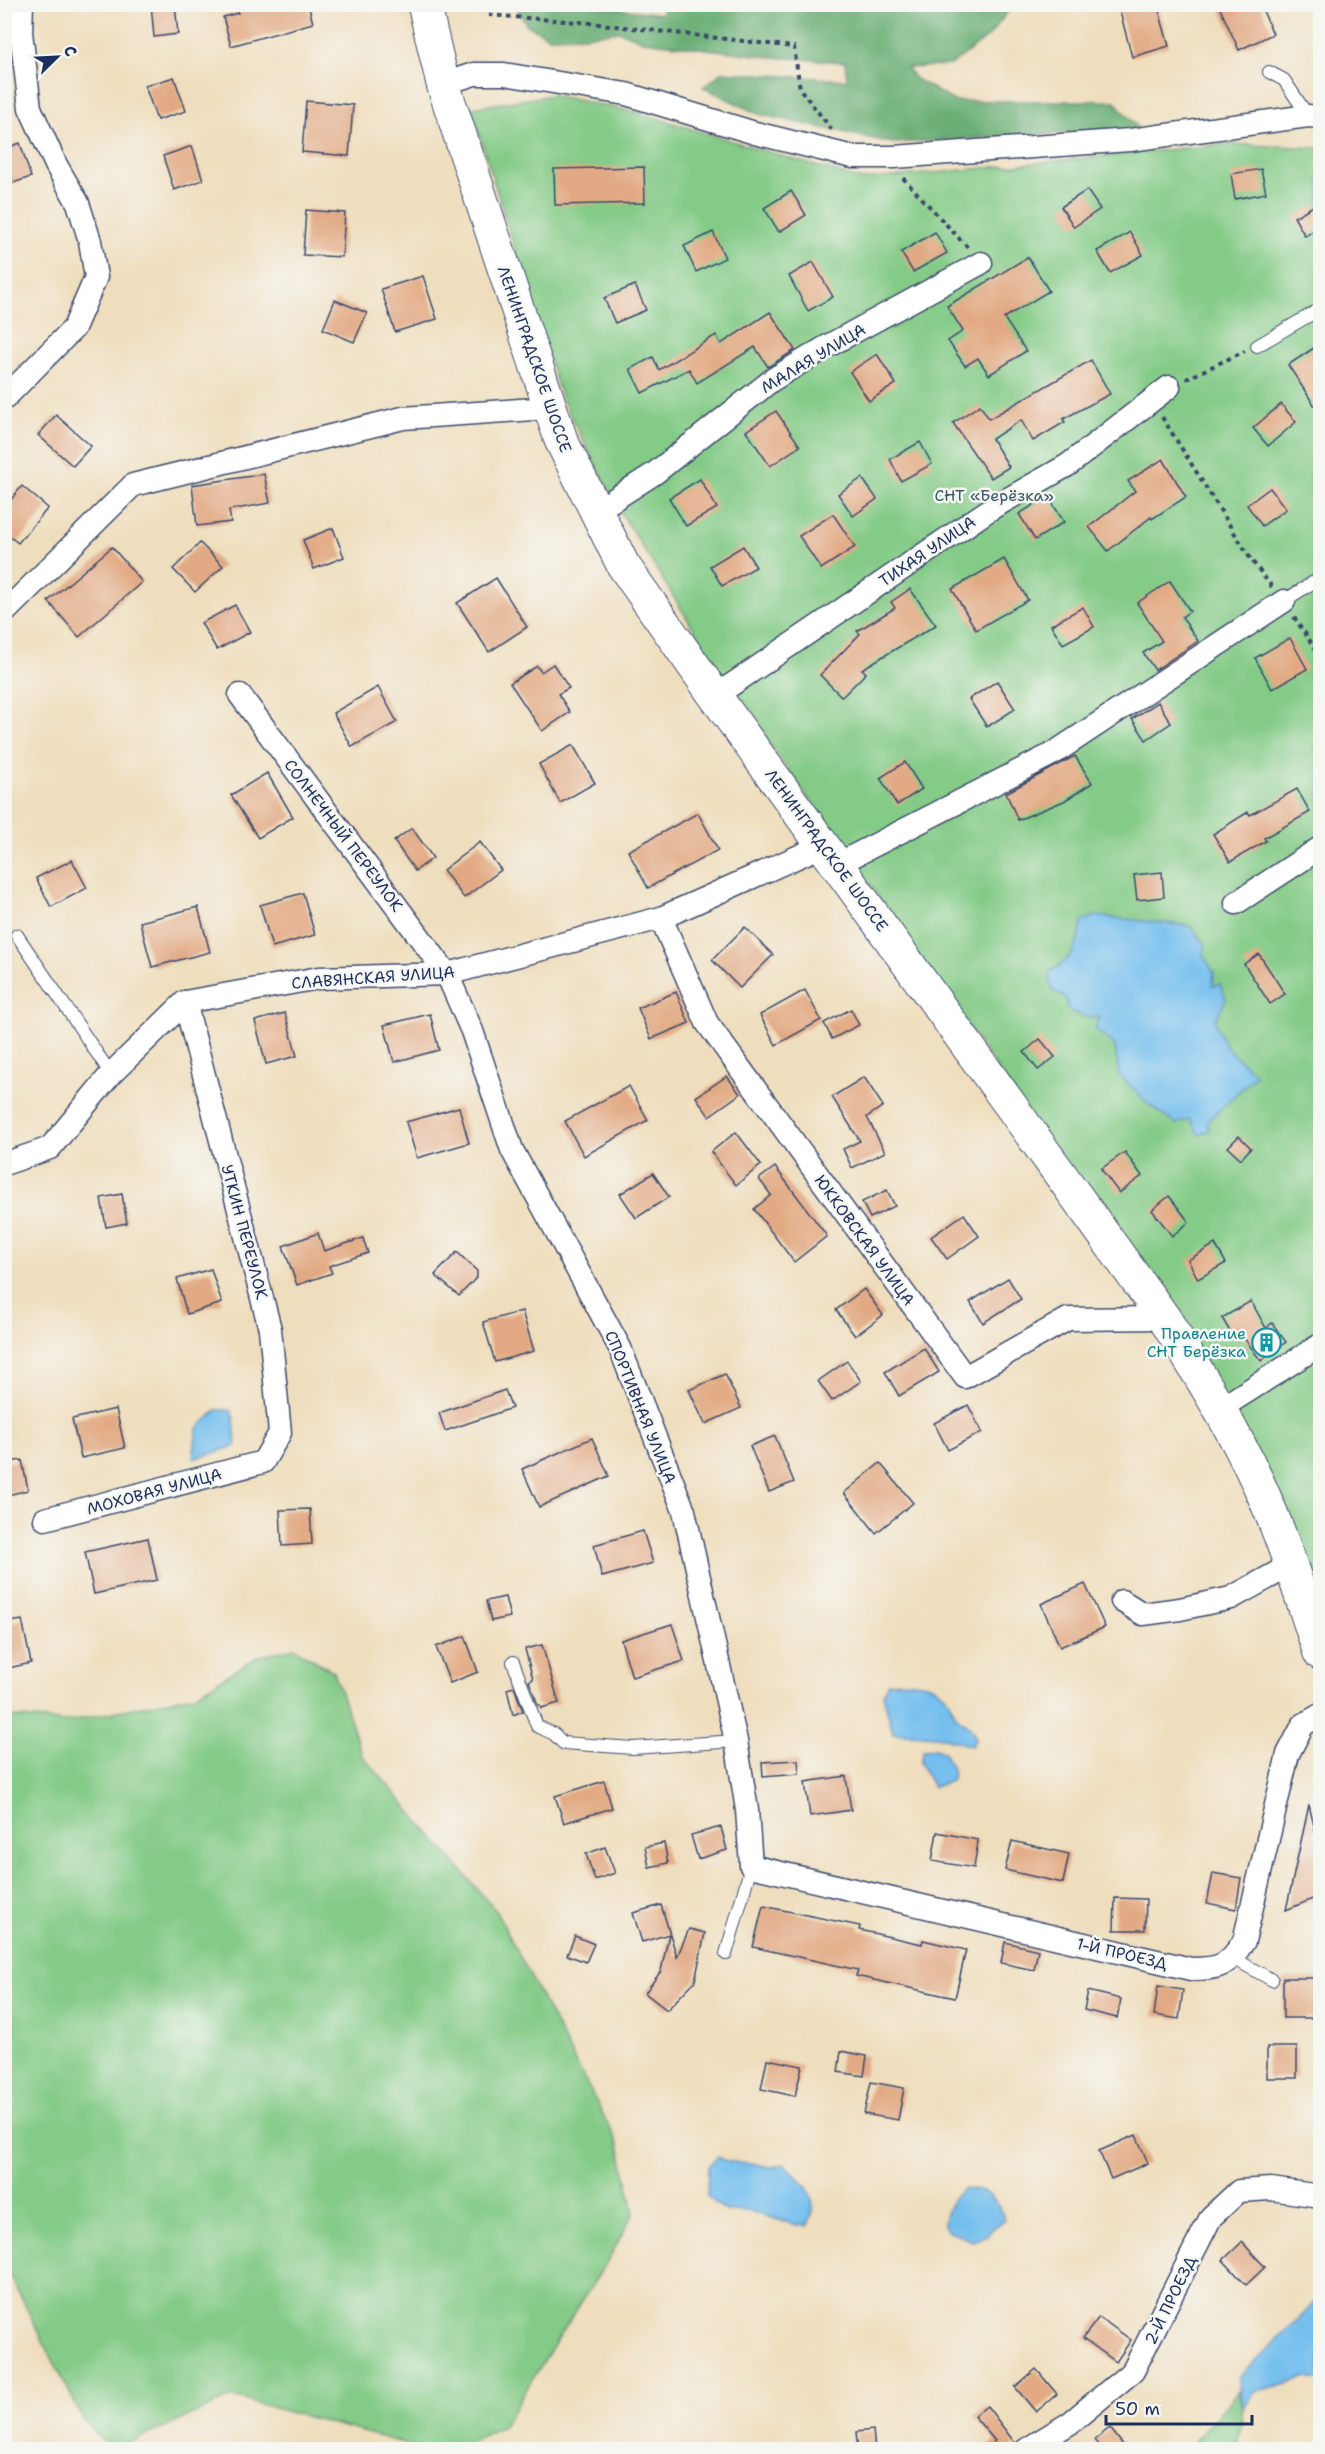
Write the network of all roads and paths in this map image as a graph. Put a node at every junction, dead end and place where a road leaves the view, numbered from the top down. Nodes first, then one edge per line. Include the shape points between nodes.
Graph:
1 (22, 4) edge
2 (427, 7) edge
3 (489, 15) dead end
4 (1269, 72) dead end
5 (443, 84) junction
6 (800, 89) dead end
7 (1314, 116) edge
8 (981, 263) dead end
9 (1320, 309) edge
10 (1257, 346) joint
11 (1169, 387) joint
12 (4, 399) edge
13 (1151, 401) junction
14 (550, 408) junction
15 (596, 511) junction
16 (1320, 578) edge
17 (1284, 601) junction
18 (4, 613) edge
19 (1320, 656) edge
20 (240, 695) dead end
21 (715, 696) junction
22 (1320, 848) edge
23 (831, 854) junction
24 (1236, 903) dead end
25 (661, 918) junction
26 (17, 935) dead end
27 (447, 974) junction
28 (185, 1002) junction
29 (111, 1074) junction
30 (4, 1164) edge
31 (1164, 1318) junction
32 (1320, 1345) edge
33 (1221, 1408) junction
34 (263, 1462) joint
35 (45, 1520) dead end
36 (1291, 1565) junction
37 (1122, 1601) dead end
38 (1320, 1653) edge
39 (513, 1662) dead end
40 (1320, 1715) edge
41 (736, 1741) junction
42 (751, 1866) junction
43 (726, 1954) dead end
44 (1233, 1958) junction
45 (1272, 1980) dead end
46 (1320, 2196) edge
47 (1026, 2450) edge

1 - 12 street via 21,32 30,108 78,203 96,277 74,328
2 - 5 main road, ЛЕНИНГРАДСКОЕ ШОССЕ
3 - 6 path via 794,47
4 - 7 lane via 1284,80
5 - 7 street via 474,74 504,74 626,94 754,133 854,157 1130,140
5 - 14 main road, ЛЕНИНГРАДСКОЕ ШОССЕ
8 - 15 street, МАЛАЯ УЛИЦА via 772,380 655,473
9 - 10 lane
10 - 11 path
11 - 13 street, ТИХАЯ УЛИЦА
13 - 17 path via 1252,561
13 - 21 street, ТИХАЯ УЛИЦА via 1068,465 982,514
14 - 15 main road, ЛЕНИНГРАДСКОЕ ШОССЕ via 561,440
14 - 18 street via 403,418 133,485
15 - 21 main road, ЛЕНИНГРАДСКОЕ ШОССЕ via 623,565
16 - 17 lane
17 - 19 path
17 - 23 street, СЛАВЯНСКАЯ УЛИЦА via 1054,753
20 - 27 street, СОЛНЕЧНЫЙ ПЕРЕУЛОК
21 - 23 main road, ЛЕНИНГРАДСКОЕ ШОССЕ
22 - 24 street
23 - 25 street, СЛАВЯНСКАЯ УЛИЦА
23 - 31 main road, ЛЕНИНГРАДСКОЕ ШОССЕ
25 - 27 street, СЛАВЯНСКАЯ УЛИЦА
25 - 31 street, ЮККОВСКАЯ УЛИЦА via 707,1023 965,1377 1068,1319
26 - 29 lane
27 - 28 street, СЛАВЯНСКАЯ УЛИЦА via 319,978
27 - 41 street, СПОРТИВНАЯ УЛИЦА via 472,1031 512,1150 620,1348 684,1511
28 - 29 street
28 - 34 street, УТКИН ПЕРЕУЛОК via 270,1329 280,1433
29 - 30 street via 50,1148
31 - 33 main road, ЛЕНИНГРАДСКОЕ ШОССЕ
32 - 33 street
33 - 36 main road, ЛЕНИНГРАДСКОЕ ШОССЕ
34 - 35 street, МОХОВАЯ УЛИЦА
36 - 37 street via 1232,1598 1143,1614
36 - 38 main road, ЛЕНИНГРАДСКОЕ ШОССЕ
39 - 41 lane via 537,1726 563,1743 633,1748
40 - 44 street via 1303,1725 1288,1754 1244,1941
41 - 42 street, СПОРТИВНАЯ УЛИЦА
42 - 43 lane
42 - 44 street, 1-Й ПРОЕЗД via 1191,1970 1213,1969
44 - 45 lane
46 - 47 street, 2-Й ПРОЕЗД via 1270,2189 1239,2191 1211,2217 1133,2372 1070,2423

